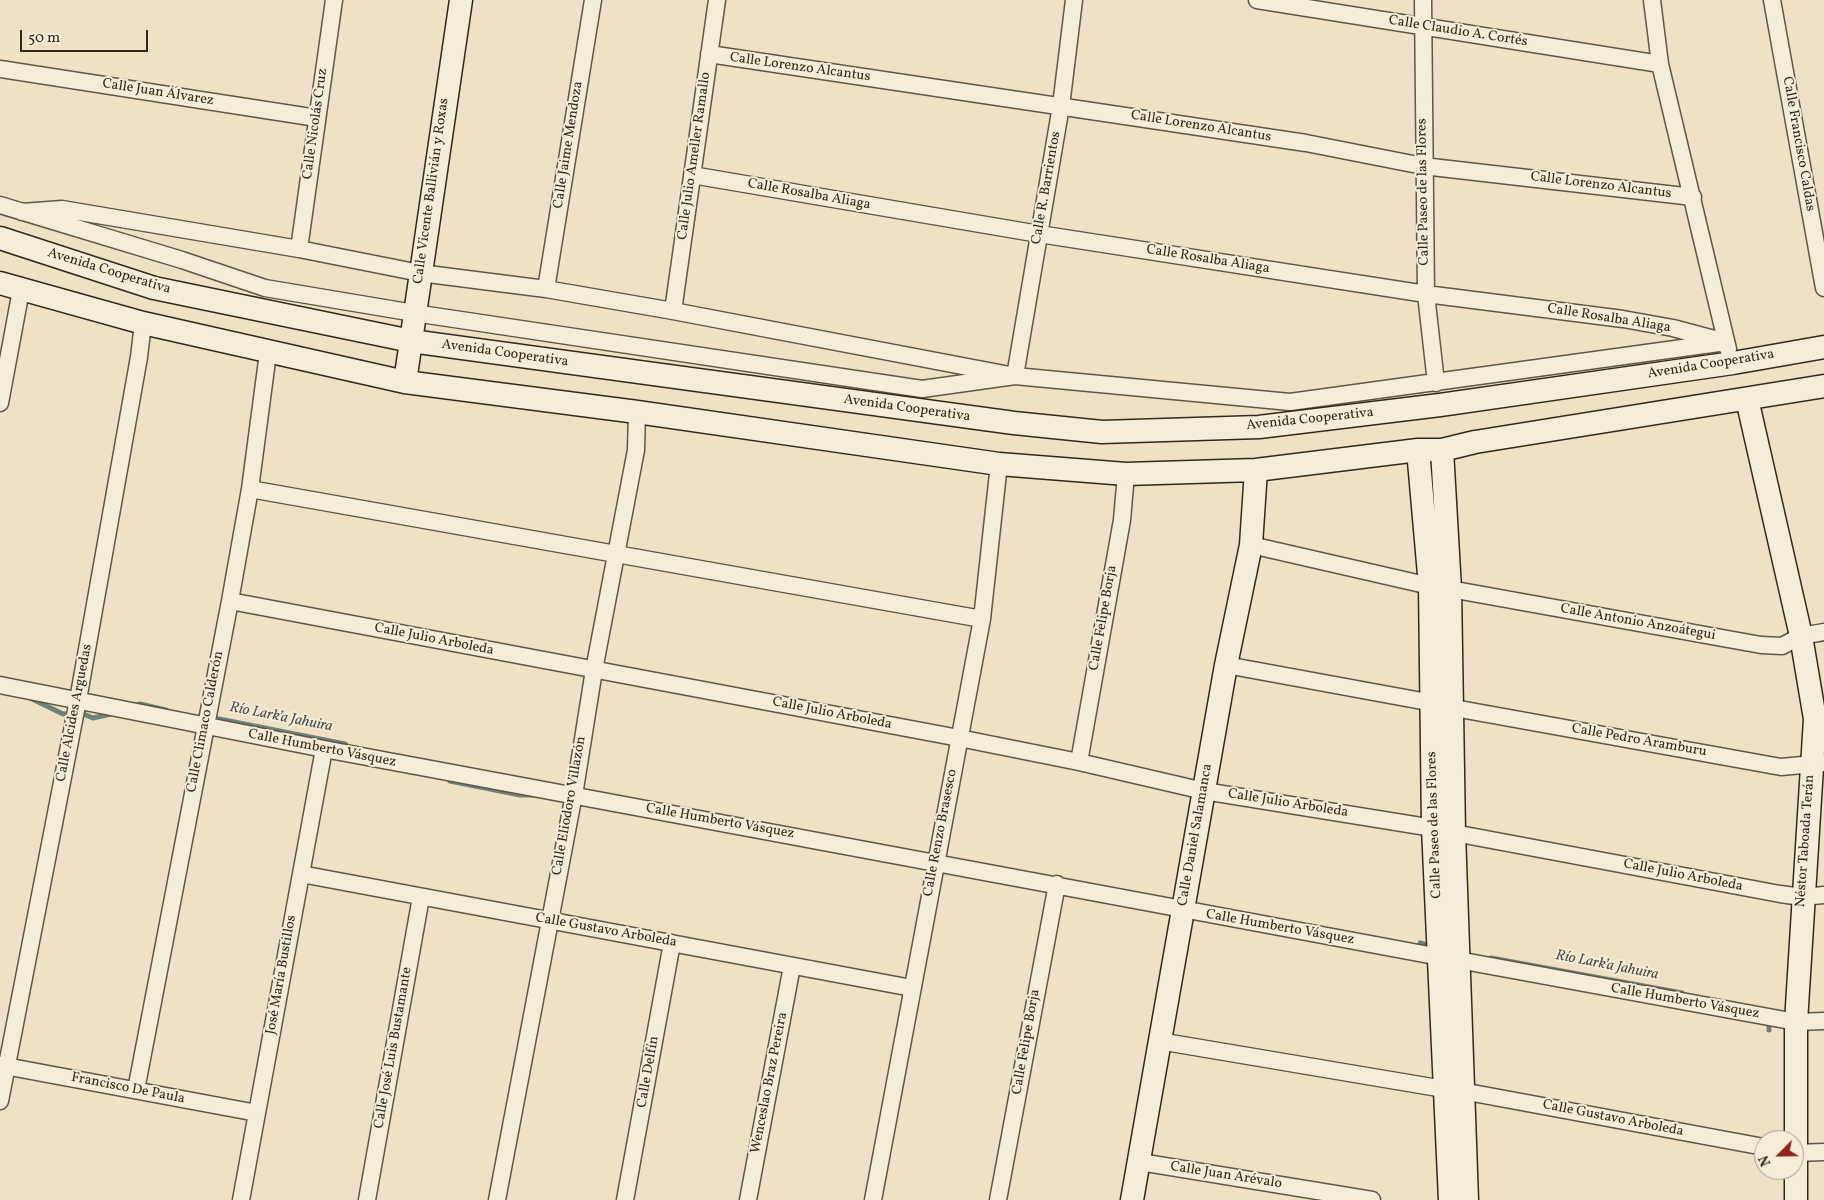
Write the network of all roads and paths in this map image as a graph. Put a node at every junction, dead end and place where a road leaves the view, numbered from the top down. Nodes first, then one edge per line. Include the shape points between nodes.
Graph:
1 (334, 0) edge
2 (461, 0) edge
3 (593, 0) edge
4 (717, 0) edge
5 (1074, 0) edge
6 (1257, 0) edge
7 (1423, 0) edge
8 (1652, 0) edge
9 (1772, 0) edge
10 (1422, 27) junction
11 (709, 54) junction
12 (1660, 64) junction
13 (0, 69) edge
14 (1061, 106) junction
15 (317, 118) junction
16 (1423, 166) junction
17 (692, 175) junction
18 (1693, 197) junction
19 (0, 205) edge
20 (22, 212) junction
21 (1039, 234) junction
22 (0, 238) edge
23 (299, 249) junction
24 (420, 273) junction
25 (0, 283) edge
26 (1824, 288) edge
27 (546, 289) junction
28 (21, 290) junction
29 (1426, 294) junction
30 (673, 311) junction
31 (414, 313) junction
32 (142, 323) junction
33 (411, 341) junction
34 (1726, 342) junction
35 (1824, 347) edge
36 (268, 353) junction
37 (1733, 363) junction
38 (1015, 376) junction
39 (405, 382) junction
40 (1436, 383) junction
41 (1824, 386) edge
42 (1747, 399) junction
43 (0, 403) edge
44 (637, 412) junction
45 (1418, 450) junction
46 (1442, 450) junction
47 (999, 464) junction
48 (1256, 470) junction
49 (1126, 474) junction
50 (250, 488) junction
51 (1251, 545) junction
52 (617, 553) junction
53 (1440, 587) junction
54 (230, 601) junction
55 (982, 619) junction
56 (1824, 632) edge
57 (1801, 636) junction
58 (1226, 665) junction
59 (594, 670) junction
60 (0, 686) edge
61 (78, 700) junction
62 (1443, 706) junction
63 (206, 727) junction
64 (959, 738) junction
65 (324, 750) junction
66 (1079, 762) junction
67 (1818, 764) edge
68 (1204, 791) junction
69 (572, 796) junction
70 (1443, 830) junction
71 (936, 862) junction
72 (300, 874) junction
73 (1057, 884) junction
74 (1813, 896) edge
75 (421, 897) junction
76 (1184, 910) junction
77 (549, 921) junction
78 (672, 943) junction
79 (1449, 958) junction
80 (792, 966) junction
81 (912, 988) junction
82 (1824, 1020) edge
83 (1796, 1022) junction
84 (1159, 1041) junction
85 (4, 1065) edge
86 (136, 1090) junction
87 (1453, 1090) junction
88 (0, 1101) edge
89 (257, 1113) junction
90 (1796, 1130) edge
91 (1754, 1145) edge
92 (1824, 1152) edge
93 (1804, 1153) edge
94 (1140, 1162) junction
95 (1796, 1180) edge
96 (241, 1200) edge
97 (367, 1200) edge
98 (497, 1200) edge
99 (625, 1200) edge
100 (748, 1200) edge
101 (873, 1200) edge
102 (998, 1200) edge
103 (1132, 1200) edge
104 (1372, 1200) edge
105 (1450, 1200) edge
106 (1467, 1200) edge
107 (1796, 1200) edge

1 - 15 street, Calle Nicolás Cruz
2 - 24 street, Calle Vicente Ballivián y Roxas
3 - 27 street, Calle Jaime Mendoza
4 - 11 street, Calle Julio Ameller Ramallo
5 - 14 street, Calle R. Barrientos
6 - 10 street, Calle Claudio A. Cortés
7 - 10 street, Calle Paseo de las Flores
8 - 12 street
9 - 26 street, Calle Francisco Caldas
10 - 12 street, Calle Claudio A. Cortés
10 - 16 street, Calle Paseo de las Flores
11 - 14 street, Calle Lorenzo Alcantus
11 - 17 street, Calle Julio Ameller Ramallo
12 - 18 street
13 - 15 street, Calle Juan Álvarez
14 - 16 street, Calle Lorenzo Alcantus via 1306,143
14 - 21 street, Calle R. Barrientos
15 - 23 street, Calle Nicolás Cruz
16 - 18 street, Calle Lorenzo Alcantus
16 - 29 street, Calle Paseo de las Flores
17 - 21 street, Calle Rosalba Aliaga
17 - 30 street, Calle Julio Ameller Ramallo
18 - 34 street
19 - 20 street
20 - 23 street via 62,209
20 - 31 street via 265,288
21 - 29 street, Calle Rosalba Aliaga
21 - 38 street, Calle R. Barrientos
22 - 33 street, Avenida Cooperativa via 154,288
23 - 24 street
24 - 27 street
24 - 31 street, Calle Vicente Ballivián y Roxas
25 - 28 street
27 - 30 street
28 - 32 street
28 - 43 street
29 - 34 street, Calle Rosalba Aliaga via 1623,319
29 - 40 street, Calle Paseo de las Flores
30 - 38 street
31 - 33 street, Calle Vicente Ballivián y Roxas
31 - 38 street via 922,389
32 - 36 street
32 - 61 street, Calle Alcides Arguedas via 139,357
33 - 37 street, Avenida Cooperativa via 1014,423 1102,432 1259,427
33 - 39 street, Calle Vicente Ballivián y Roxas
34 - 37 street
34 - 40 street
35 - 37 street, Avenida Cooperativa
36 - 39 street
36 - 50 street, Calle Climaco Calderón
38 - 40 street via 1290,402
39 - 44 street
41 - 42 street
42 - 46 street
42 - 57 street, Néstor Taboada Terán
44 - 47 street
44 - 52 street, Calle Eliodoro Villazón via 636,445
45 - 46 street
45 - 48 street
45 - 53 street, Calle Paseo de las Flores
46 - 53 street, Calle Paseo de las Flores
47 - 49 street
47 - 55 street, Calle Renzo Brasesco
48 - 49 street
48 - 51 street, Calle Daniel Salamanca
49 - 66 street, Calle Felipe Borja via 1122,520
50 - 52 street
50 - 54 street, Calle Climaco Calderón
51 - 53 street, Calle Antonio Anzoátegui
51 - 58 street, Calle Daniel Salamanca
52 - 55 street
52 - 59 street, Calle Eliodoro Villazón
53 - 57 street, Calle Antonio Anzoátegui via 1761,645 1782,646
53 - 62 street, Calle Paseo de las Flores
54 - 59 street, Calle Julio Arboleda
54 - 63 street, Calle Climaco Calderón
55 - 64 street, Calle Renzo Brasesco
56 - 57 street, Calle Antonio Anzoátegui
57 - 67 street, Néstor Taboada Terán via 1815,719
58 - 62 street, Calle Pedro Aramburu
58 - 68 street, Calle Daniel Salamanca
59 - 64 street, Calle Julio Arboleda
59 - 69 street, Calle Eliodoro Villazón
60 - 61 street, Calle Humberto Vásquez
61 - 63 street, Calle Humberto Vásquez
61 - 85 street, Calle Alcides Arguedas
62 - 67 street, Calle Pedro Aramburu via 1781,767
62 - 70 street, Calle Paseo de las Flores
63 - 65 street, Calle Humberto Vásquez
63 - 86 street, Calle Climaco Calderón
64 - 66 street, Calle Julio Arboleda
64 - 71 street, Calle Renzo Brasesco
65 - 69 street, Calle Humberto Vásquez
65 - 72 street, José María Bustillos
66 - 68 street, Calle Julio Arboleda
67 - 74 street, Néstor Taboada Terán
68 - 70 street, Calle Julio Arboleda
68 - 76 street, Calle Daniel Salamanca
69 - 71 street, Calle Humberto Vásquez
69 - 77 street, Calle Eliodoro Villazón
70 - 74 street, Calle Julio Arboleda
70 - 79 street, Calle Paseo de las Flores
71 - 73 street, Calle Humberto Vásquez
71 - 81 street, Calle Renzo Brasesco
72 - 75 street, Calle Gustavo Arboleda
72 - 89 street, José María Bustillos
73 - 76 street, Calle Humberto Vásquez
73 - 102 street, Calle Felipe Borja
74 - 83 street, Néstor Taboada Terán
75 - 77 street, Calle Gustavo Arboleda
75 - 97 street, Calle José Luis Bustamante
76 - 79 street, Calle Humberto Vásquez
76 - 84 street, Calle Daniel Salamanca
77 - 78 street, Calle Gustavo Arboleda
77 - 98 street, Calle Eliodoro Villazón
78 - 80 street, Calle Gustavo Arboleda
78 - 99 street, Calle Delfín
79 - 83 street, Calle Humberto Vásquez
79 - 87 street, Calle Paseo de las Flores
80 - 81 street, Calle Gustavo Arboleda
80 - 100 street, Wenceslao Braz Pereira
81 - 101 street, Calle Renzo Brasesco
82 - 83 street, Calle Humberto Vásquez
83 - 90 street, Néstor Taboada Terán
84 - 87 street, Calle Gustavo Arboleda
84 - 94 street, Calle Daniel Salamanca
85 - 86 street, Francisco De Paula
85 - 88 street, Calle Alcides Arguedas
86 - 89 street, Francisco De Paula
87 - 91 street, Calle Gustavo Arboleda
87 - 105 street, Calle Paseo de las Flores
87 - 106 street, Calle Paseo de las Flores
89 - 96 street, José María Bustillos
92 - 93 street
94 - 103 street, Calle Daniel Salamanca
94 - 104 street, Calle Juan Arévalo
95 - 107 street, Néstor Taboada Terán

